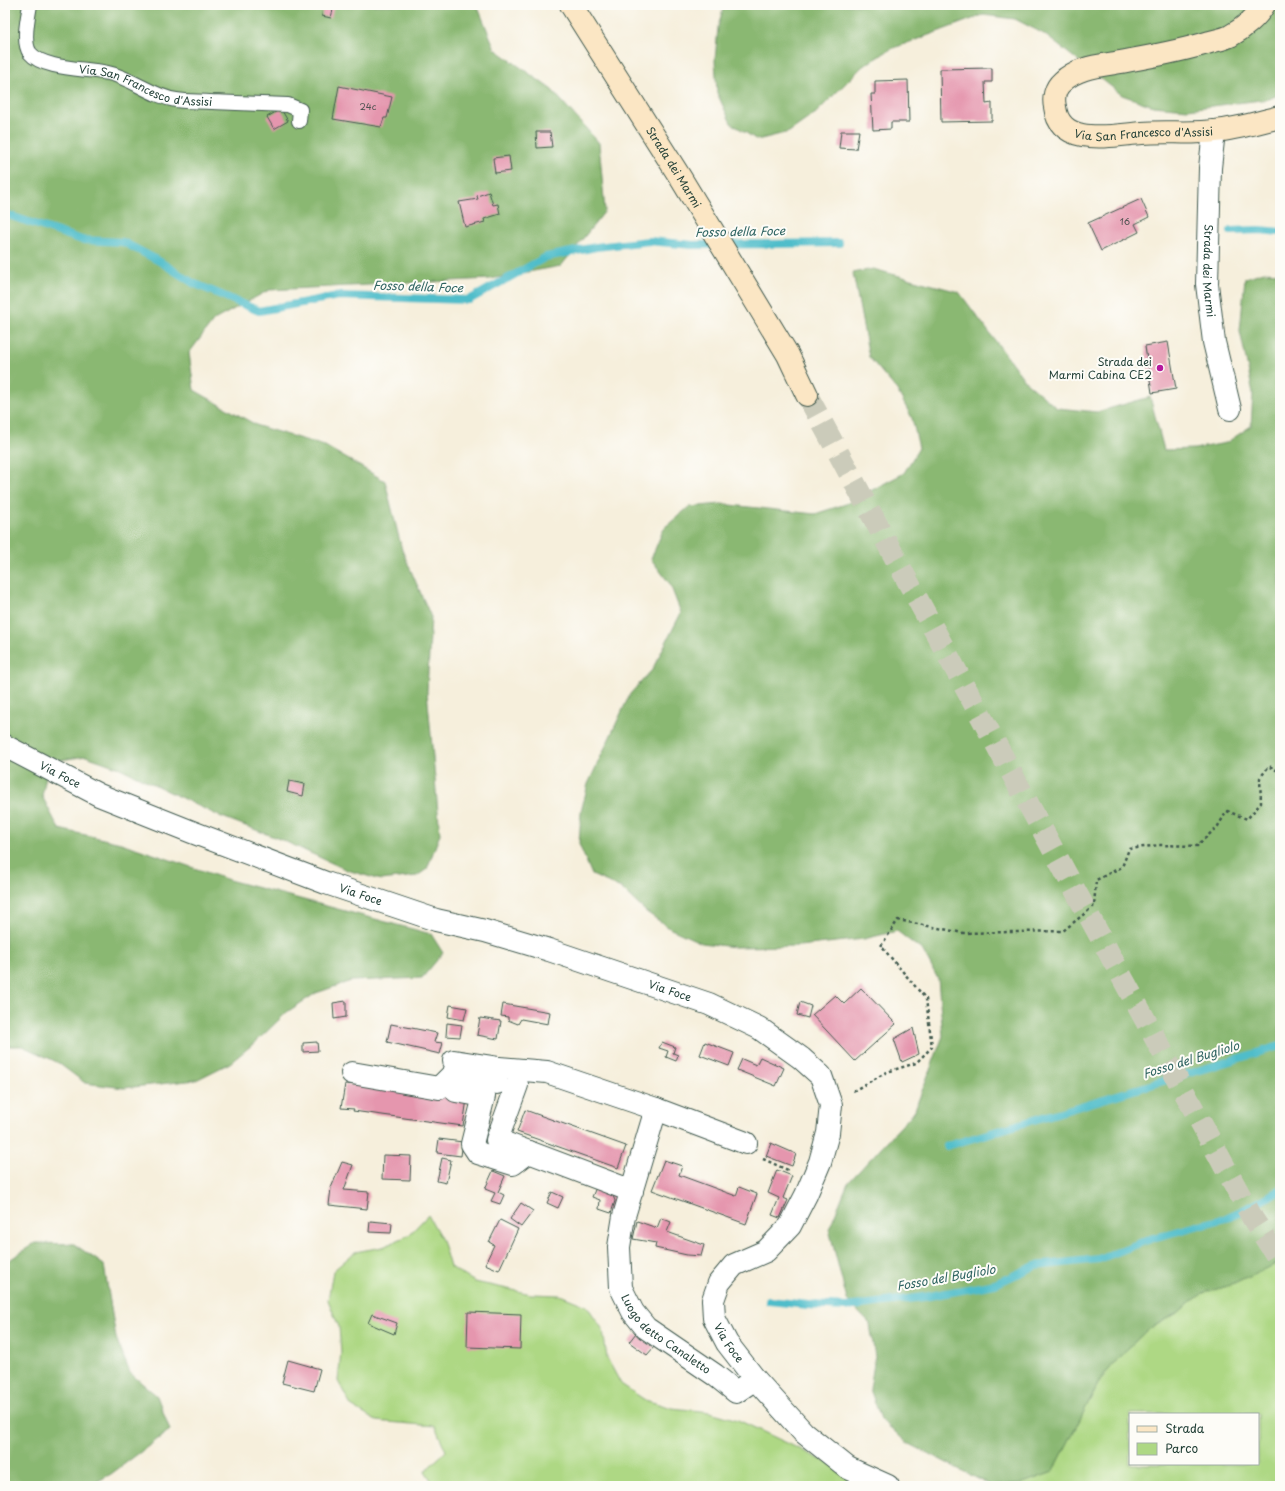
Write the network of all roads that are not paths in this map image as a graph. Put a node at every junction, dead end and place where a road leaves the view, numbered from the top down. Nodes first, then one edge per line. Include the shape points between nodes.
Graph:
1 (30, 5) edge
2 (1264, 5) edge
3 (578, 8) edge
4 (1280, 117) edge
5 (299, 122) dead end
6 (1214, 131) junction
7 (807, 395) tunnel mouth
8 (1230, 409) dead end
9 (5, 746) edge
10 (454, 1061) dead end
11 (547, 1072) junction
12 (352, 1073) dead end
13 (518, 1085) junction
14 (439, 1088) junction
15 (656, 1109) junction
16 (746, 1143) road end
17 (529, 1152) junction
18 (632, 1191) junction
19 (755, 1379) junction
20 (888, 1486) edge

1 - 5 lane, Via San Francesco d'Assisi via 27,44 29,51 40,60 126,78 146,89 176,100 288,105 300,110
2 - 6 main road, Via San Francesco d'Assisi via 1246,25 1230,36 1190,49 1079,71 1063,81 1055,93 1056,116 1062,126 1076,134 1103,136
3 - 7 main road, Strada dei Marmi via 788,355
4 - 6 main road, Via San Francesco d'Assisi
6 - 8 street, Strada dei Marmi via 1210,168 1208,284 1214,342
9 - 19 street, Via Foce via 99,794 326,883 436,920 486,931 549,950 709,1004 759,1028 801,1058 821,1076 831,1105 828,1133 820,1162 790,1226 766,1251 734,1265 719,1283 713,1300 714,1318 727,1343
10 - 11 street
11 - 13 street
11 - 15 street
12 - 14 street
13 - 14 street via 451,1076
13 - 17 street via 497,1140
14 - 17 street via 484,1096 472,1144 478,1153 513,1164
15 - 16 street
15 - 18 street, Luogo detto Canaletto
17 - 18 street
18 - 19 street, Luogo detto Canaletto via 624,1216 620,1247 621,1288 633,1312 646,1328 736,1392
19 - 20 street, Via Foce via 802,1432 848,1468

